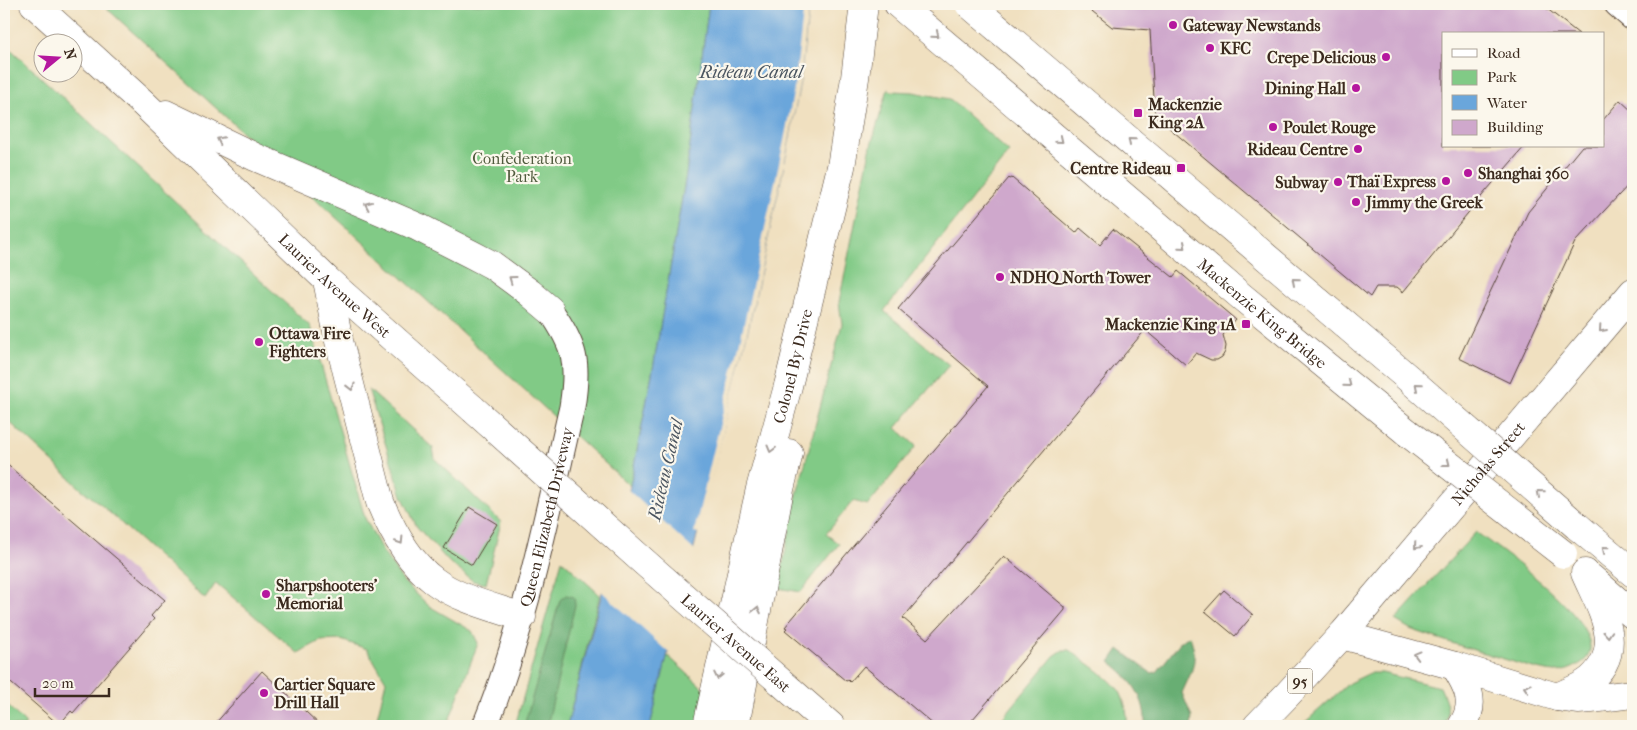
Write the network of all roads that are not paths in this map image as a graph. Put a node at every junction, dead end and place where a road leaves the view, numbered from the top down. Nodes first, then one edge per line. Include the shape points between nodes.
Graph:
1 (34, 4) edge
2 (864, 4) edge
3 (881, 4) edge
4 (898, 4) edge
5 (969, 4) edge
6 (1617, 4) edge
7 (1633, 18) edge
8 (142, 103) junction
9 (327, 280) junction
10 (1633, 292) edge
11 (550, 310) joint
12 (643, 561) joint
13 (1585, 573) junction
14 (1633, 573) edge
15 (1633, 614) edge
16 (522, 617) junction
17 (1342, 635) junction
18 (1455, 666) junction
19 (1633, 694) edge
20 (1557, 697) junction
21 (485, 726) edge
22 (707, 726) edge
23 (735, 726) edge
24 (831, 726) edge
25 (1257, 726) edge
26 (1462, 726) edge

1 - 8 main road, Laurier Avenue West
2 -> 22 main road, Colonel By Drive via 841,167 760,489
23 -> 3 main road, Colonel By Drive via 780,489 822,326 856,174
4 -> 13 main road, Mackenzie King Bridge, bridge via 1242,297
14 -> 5 main road, bridge
6 - 7 street
8 - 9 main road, Laurier Avenue West
11 -> 8 main road via 505,274 418,227 255,157
9 - 12 main road, Laurier Avenue West, bridge
9 -> 16 main road via 339,341 388,522 416,564 434,580 453,592
10 -> 17 main road, Nicholas Street
11 - 16 street, Queen Elizabeth Driveway via 571,346 576,385
12 - 24 main road, Laurier Avenue East, bridge
13 - 15 main road, Mackenzie King Bridge
13 -> 20 main road via 1608,626 1609,647 1605,661 1592,678
16 - 21 street, Queen Elizabeth Driveway
18 -> 17 main road
17 - 25 main road, Nicholas Street / 95
20 -> 18 main road
18 - 26 main road via 1470,695 1468,718
19 - 20 main road via 1591,700

